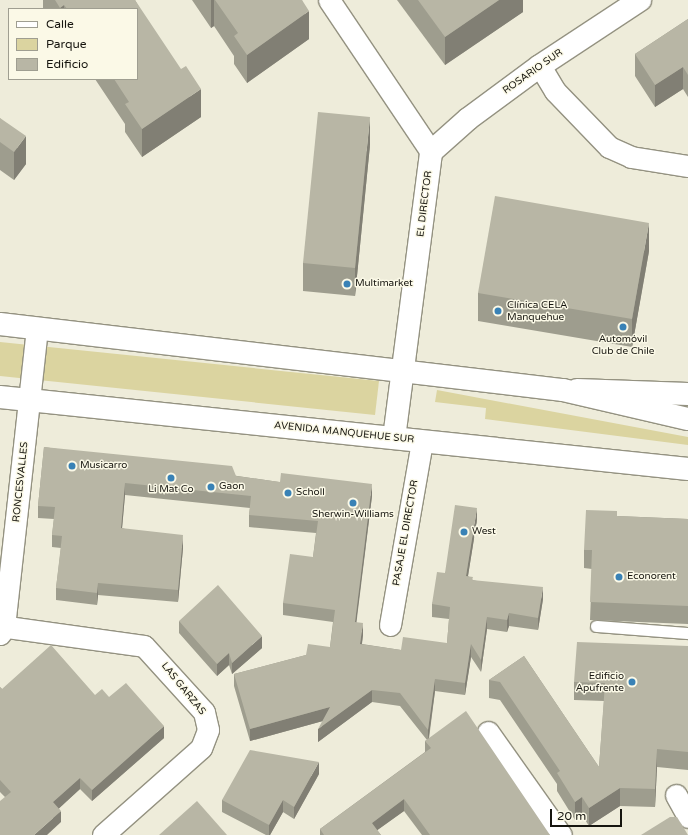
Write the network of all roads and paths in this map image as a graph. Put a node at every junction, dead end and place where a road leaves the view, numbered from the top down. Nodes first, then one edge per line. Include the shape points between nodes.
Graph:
1 (329, 0) edge
2 (640, 0) edge
3 (540, 66) junction
4 (431, 152) junction
5 (688, 166) edge
6 (0, 324) edge
7 (36, 328) junction
8 (403, 372) junction
9 (563, 390) junction
10 (688, 394) edge
11 (0, 397) edge
12 (30, 400) junction
13 (688, 419) edge
14 (394, 438) junction
15 (422, 441) junction
16 (688, 469) edge
17 (390, 625) dead end
18 (596, 626) dead end
19 (1, 629) edge
20 (688, 633) edge
21 (488, 732) dead end
22 (676, 795) dead end
23 (688, 817) edge
24 (103, 835) edge
25 (561, 835) edge

1 - 4 street
2 - 3 main road, ROSARIO SUR
3 - 4 main road, ROSARIO SUR via 468,119
3 - 5 street via 556,91 609,147 631,157
4 - 8 main road, EL DIRECTOR
6 - 7 main road
7 - 8 main road
7 - 12 street, RONCESVALLES
8 - 9 main road
8 - 14 main road, EL DIRECTOR
9 - 10 main road via 626,389
9 - 13 main road
11 - 12 main road, AVENIDA MANQUEHUE SUR
12 - 14 main road, AVENIDA MANQUEHUE SUR
12 - 19 street, RONCESVALLES
14 - 15 main road, AVENIDA MANQUEHUE SUR
15 - 16 main road, AVENIDA MANQUEHUE SUR
15 - 17 street, PASAJE EL DIRECTOR
18 - 20 lane
19 - 24 street, LAS GARZAS via 144,646 204,712 208,730 201,748
21 - 25 street
22 - 23 street

